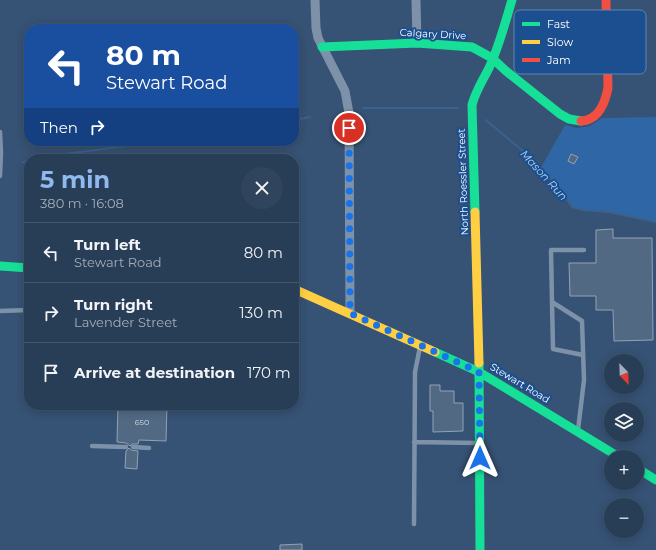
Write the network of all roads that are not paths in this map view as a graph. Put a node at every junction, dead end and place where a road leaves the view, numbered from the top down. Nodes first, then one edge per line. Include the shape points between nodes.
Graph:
1 (315, 0) edge
2 (416, 0) edge
3 (512, 0) edge
4 (606, 0) edge
5 (606, 10) edge
6 (417, 43) junction
7 (322, 47) junction
8 (492, 58) junction
9 (608, 74) edge
10 (0, 132) edge
11 (0, 176) edge
12 (584, 250) dead end
13 (0, 266) edge
14 (24, 268) edge
15 (299, 292) edge
16 (552, 302) junction
17 (24, 310) edge
18 (0, 311) edge
19 (350, 313) junction
20 (421, 345) junction
21 (583, 354) junction
22 (479, 372) junction
23 (578, 432) junction
24 (414, 442) junction
25 (480, 443) junction
26 (92, 446) dead end
27 (126, 447) dead end
28 (134, 447) dead end
29 (149, 448) dead end
30 (608, 450) edge
31 (644, 472) edge
32 (656, 480) edge
33 (414, 524) dead end
34 (480, 550) edge

1 - 7 street via 316,28
2 - 6 street
3 - 8 street, North Roessler Street via 502,37
4 - 5 street, Calgary Drive
6 - 7 street, Calgary Drive
6 - 8 street, Calgary Drive via 472,47
7 - 19 street via 345,91 349,113
8 - 9 street, Calgary Drive via 560,114 575,121 590,120 602,108 607,97
8 - 22 street, North Roessler Street via 472,105
10 - 11 lane
12 - 16 lane via 551,250
13 - 14 street
15 - 19 street, Stewart Road
16 - 21 lane via 582,321
16 - 21 lane via 552,349
17 - 18 lane
19 - 20 street, Stewart Road
20 - 22 street, Stewart Road
20 - 24 lane via 415,372
21 - 23 lane via 584,380
22 - 23 street, Stewart Road
22 - 25 street, North Roessler Street
23 - 30 street, Stewart Road
24 - 25 lane
24 - 33 lane
25 - 34 street, North Roessler Street
26 - 27 lane
28 - 29 lane
31 - 32 street

